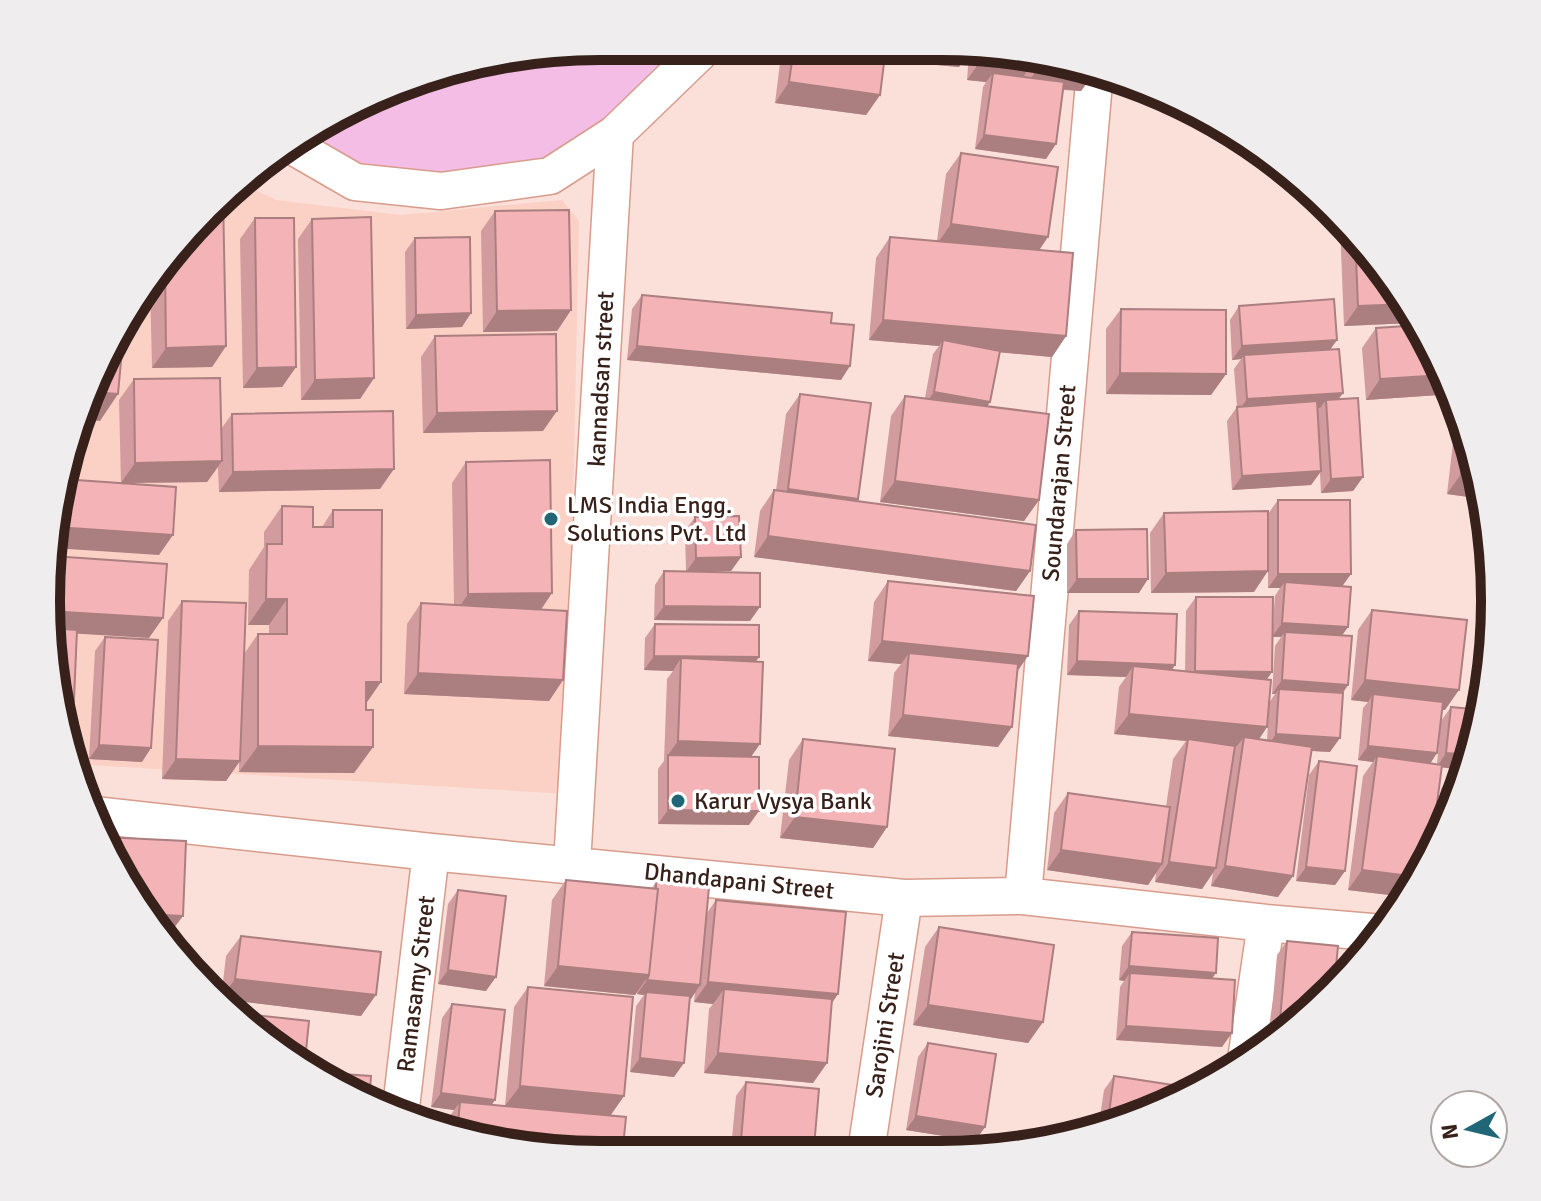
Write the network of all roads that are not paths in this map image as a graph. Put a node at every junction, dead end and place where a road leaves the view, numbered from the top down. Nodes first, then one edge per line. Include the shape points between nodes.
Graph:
1 (692, 60) edge
2 (1094, 83) edge
3 (615, 134) junction
4 (301, 151) edge
5 (105, 816) edge
6 (431, 852) junction
7 (572, 864) junction
8 (1023, 896) junction
9 (904, 898) junction
10 (1266, 923) junction
11 (1368, 932) edge
12 (1248, 1045) edge
13 (402, 1103) edge
14 (868, 1141) edge

1 - 3 street
2 - 8 street, Soundarajan Street
3 - 4 street via 550,176 441,191 355,182
3 - 7 street, kannadsan street
5 - 6 street, Dhandapani Street
6 - 7 street, Dhandapani Street
6 - 13 street, Ramasamy Street
7 - 9 street, Dhandapani Street
8 - 9 street, Dhandapani Street
8 - 10 street, Dhandapani Street
9 - 14 street, Sarojini Street
10 - 11 street, Dhandapani Street
10 - 12 street

